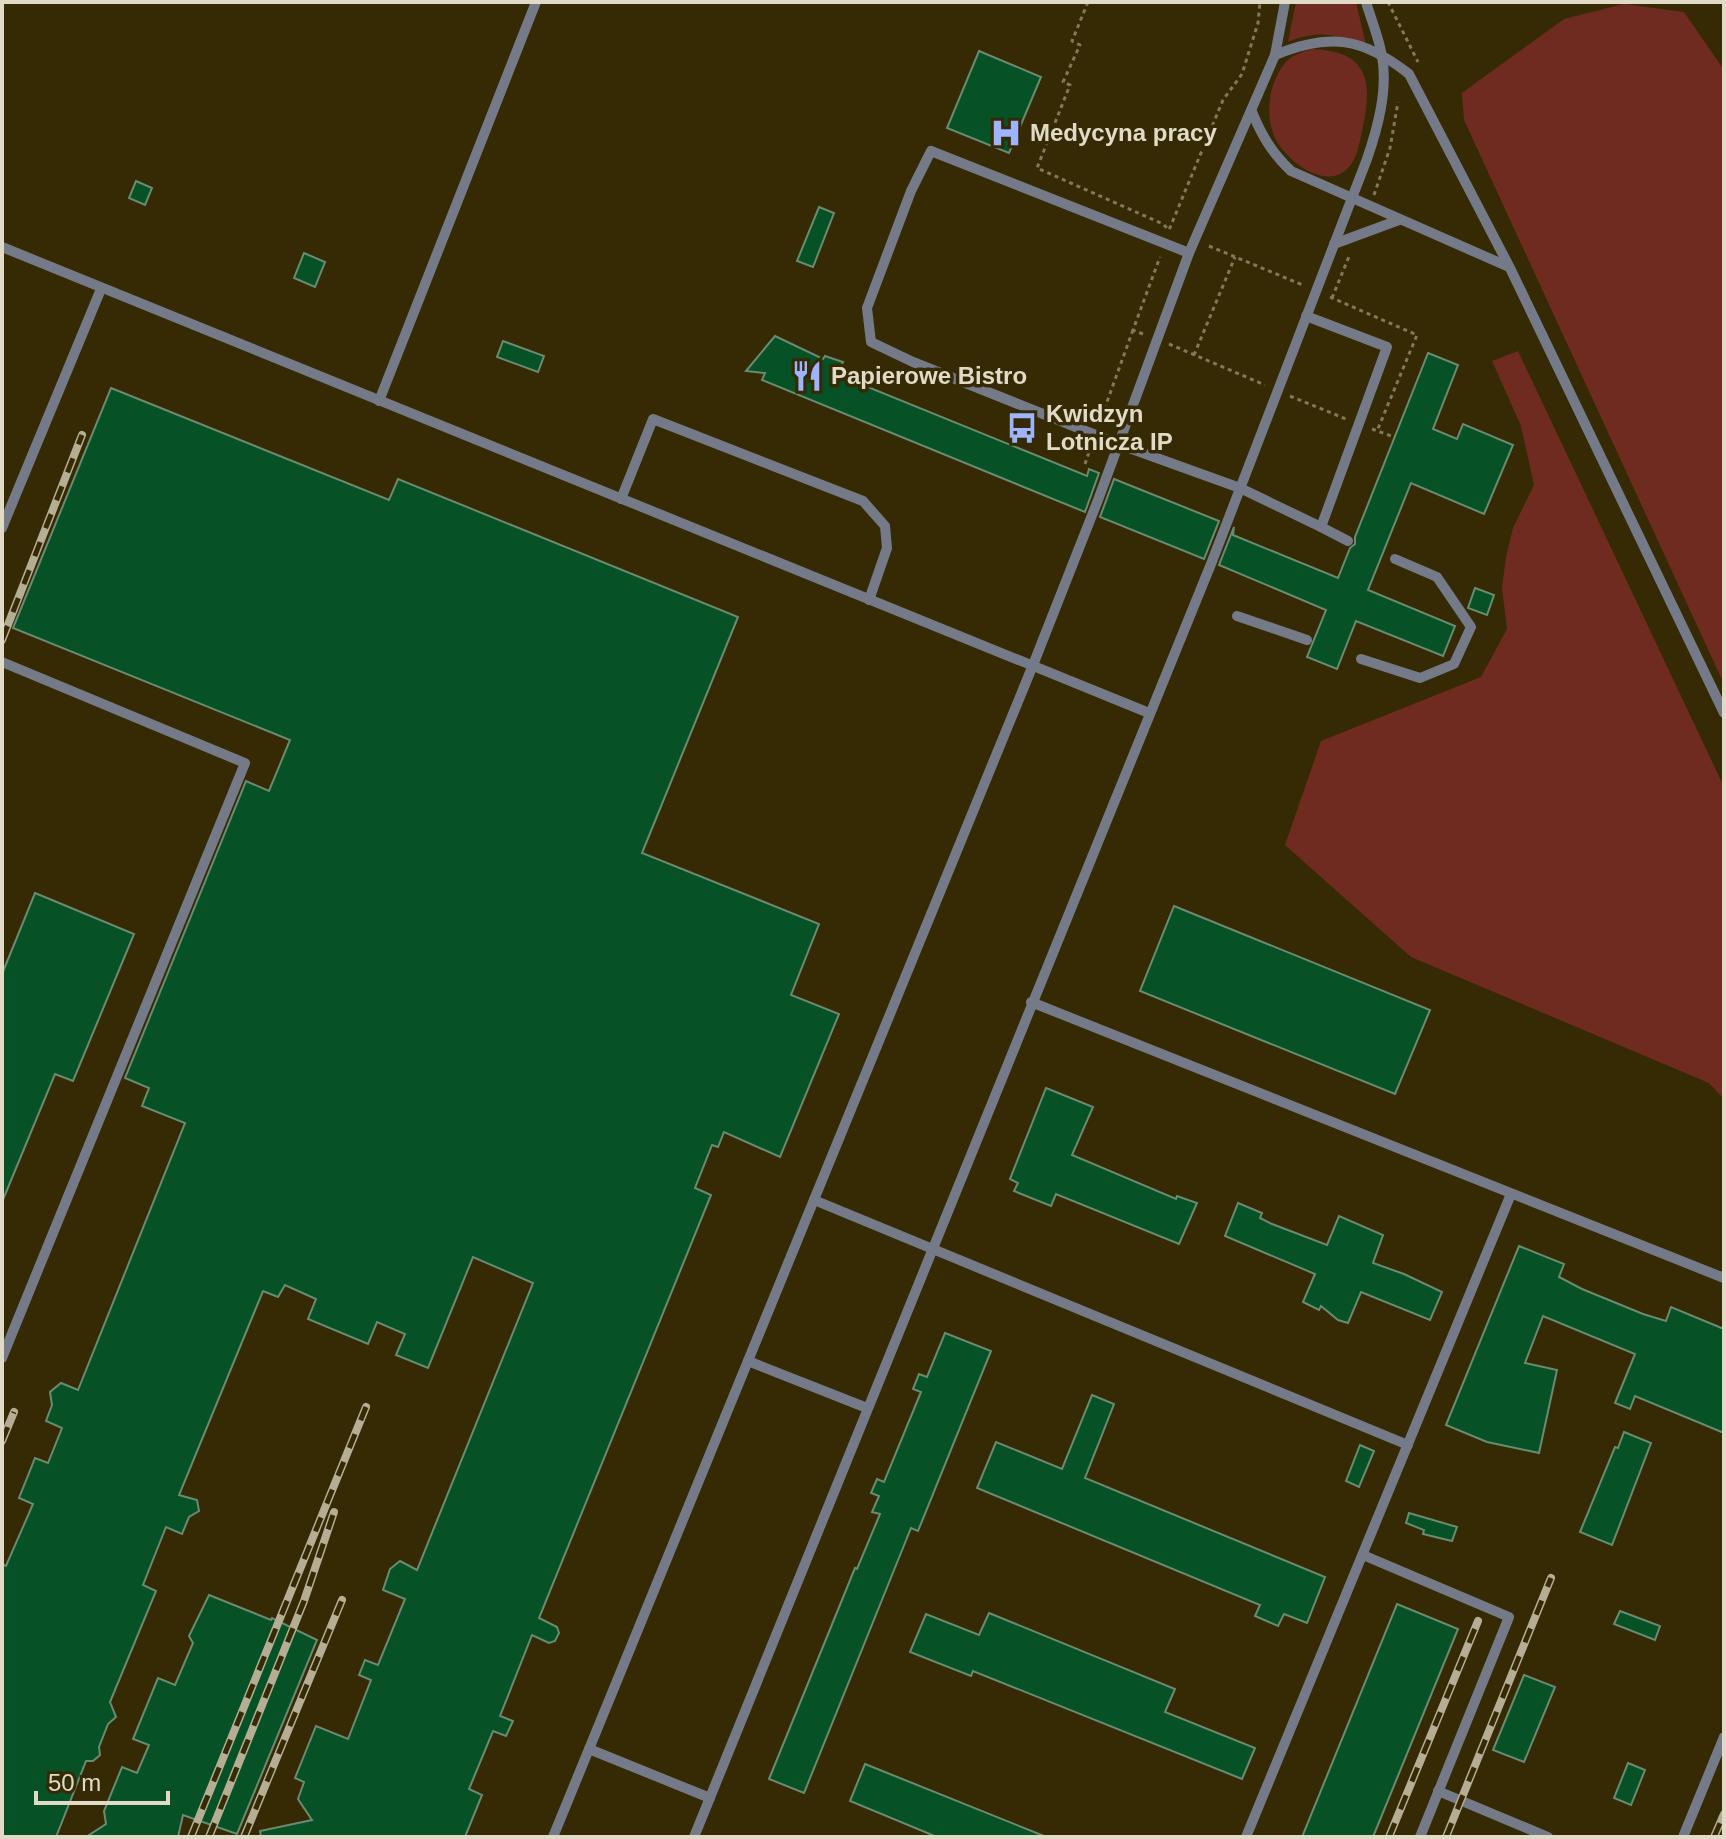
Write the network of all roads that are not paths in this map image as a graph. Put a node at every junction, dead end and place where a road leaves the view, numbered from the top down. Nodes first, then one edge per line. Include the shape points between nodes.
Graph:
1 (536, 2) edge
2 (1285, 2) edge
3 (1366, 2) edge
4 (1382, 53) junction
5 (1275, 55) junction
6 (1252, 112) junction
7 (1351, 199) junction
8 (1399, 220) junction
9 (1334, 244) junction
10 (2, 247) edge
11 (1189, 253) junction
12 (1510, 268) junction
13 (101, 289) junction
14 (1306, 316) junction
15 (379, 401) junction
16 (1118, 444) junction
17 (1240, 488) junction
18 (621, 499) junction
19 (1321, 527) junction
20 (2, 528) edge
21 (1348, 541) dead end
22 (1395, 559) dead end
23 (869, 600) junction
24 (1237, 616) dead end
25 (1307, 640) dead end
26 (1361, 659) dead end
27 (2, 662) edge
28 (1033, 665) junction
29 (1149, 713) junction
30 (1724, 713) edge
31 (1031, 1002) junction
32 (1511, 1194) junction
33 (814, 1200) junction
34 (932, 1247) junction
35 (1724, 1278) edge
36 (2, 1358) edge
37 (748, 1361) junction
38 (867, 1408) junction
39 (1408, 1445) junction
40 (1363, 1555) junction
41 (1724, 1737) edge
42 (589, 1749) junction
43 (1438, 1791) junction
44 (710, 1798) junction
45 (553, 1837) edge
46 (694, 1837) edge
47 (1246, 1837) edge
48 (1420, 1837) edge
49 (1548, 1837) edge
50 (1683, 1837) edge

1 - 15 lane
2 - 5 lane
3 - 4 lane
4 - 5 lane via 1323,41
4 - 7 lane via 1377,130
4 - 12 lane via 1409,74
5 - 6 lane
6 - 7 lane via 1264,140 1291,171
6 - 11 lane
7 - 8 lane
7 - 9 lane
8 - 9 lane
8 - 12 lane
9 - 14 lane
10 - 13 lane
11 - 16 lane
11 - 16 lane via 931,151 867,308 871,342
12 - 30 lane
13 - 15 lane
13 - 20 lane
14 - 17 lane
14 - 19 lane via 1387,347
15 - 18 lane
16 - 17 lane
16 - 28 lane
17 - 19 lane
17 - 29 lane
18 - 23 lane
18 - 23 lane via 653,419 863,501 885,526 887,548
19 - 21 lane
22 - 26 lane via 1437,577 1471,627 1454,664 1420,678
23 - 28 lane
24 - 25 lane
27 - 36 lane via 245,763
28 - 29 lane
28 - 33 lane
29 - 31 lane
31 - 32 lane
31 - 34 lane
32 - 35 lane
32 - 39 lane
33 - 34 lane
33 - 37 lane
34 - 38 lane
34 - 39 lane
37 - 38 lane
37 - 42 lane
38 - 44 lane
39 - 40 lane
40 - 43 lane via 1509,1617
40 - 47 lane
41 - 50 lane
42 - 44 lane
42 - 45 lane
43 - 48 lane
43 - 49 lane
44 - 46 lane

